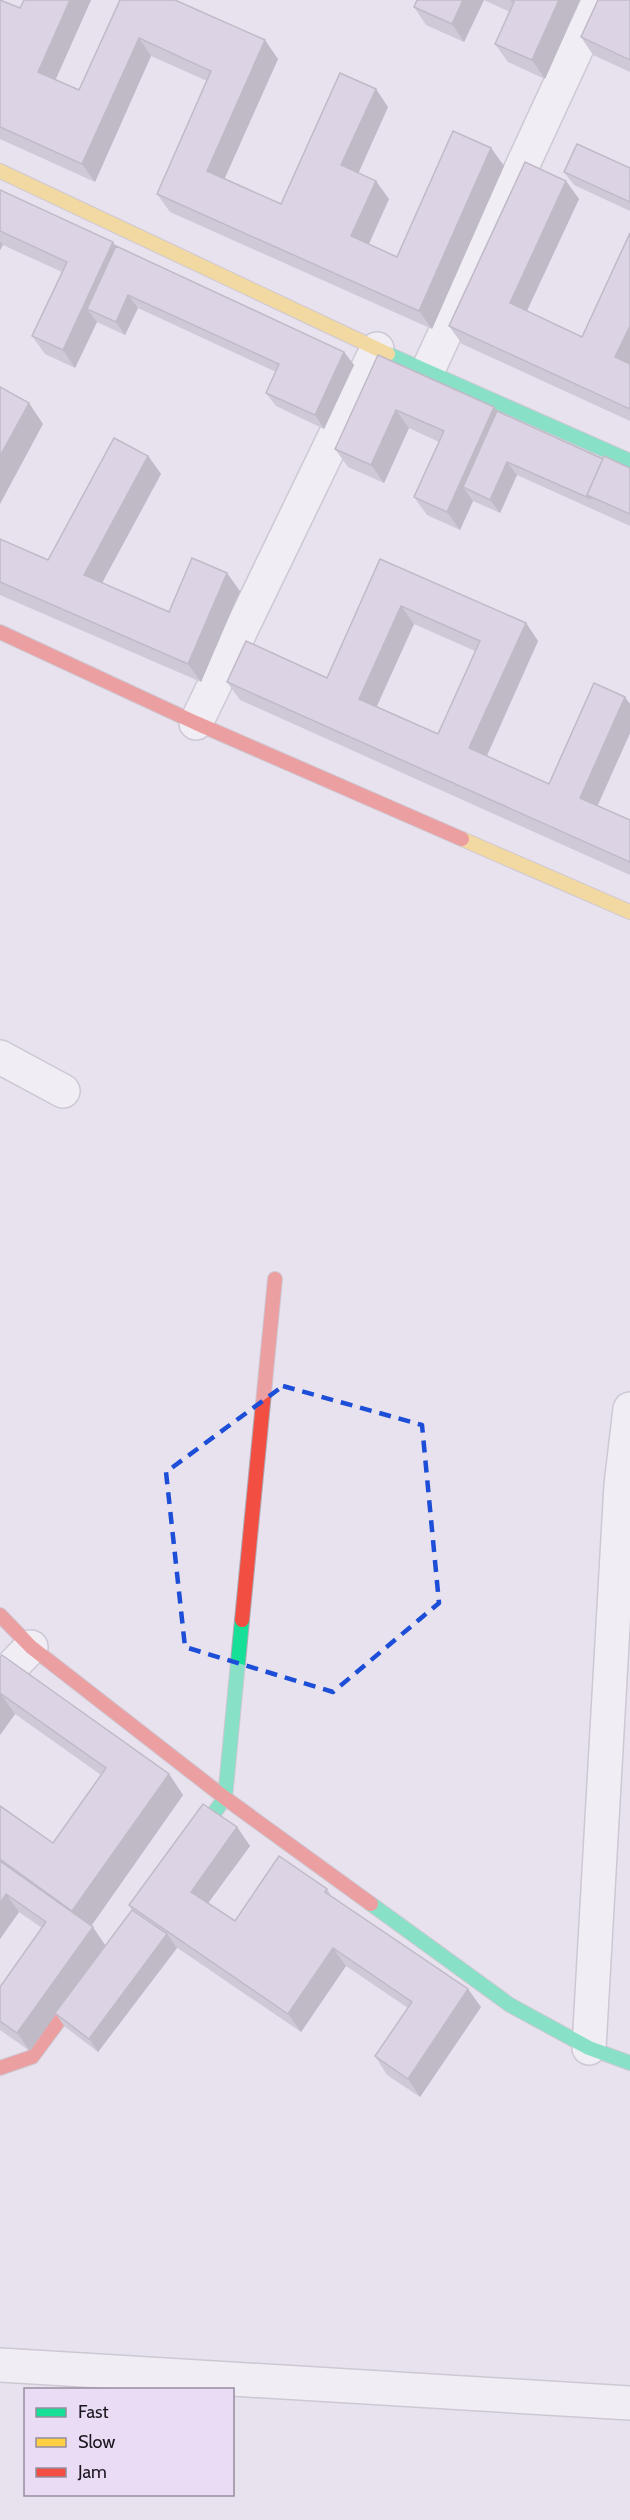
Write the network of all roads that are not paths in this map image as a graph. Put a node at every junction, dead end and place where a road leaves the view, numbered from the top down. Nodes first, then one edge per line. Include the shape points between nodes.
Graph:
1 (599, 0) edge
2 (0, 171) edge
3 (377, 349) junction
4 (428, 370) junction
5 (630, 461) edge
6 (0, 632) edge
7 (196, 723) junction
8 (630, 912) edge
9 (0, 1057) edge
10 (63, 1091) dead end
11 (275, 1279) dead end
12 (630, 1408) edge
13 (0, 1615) edge
14 (31, 1647) junction
15 (0, 1679) edge
16 (225, 1798) junction
17 (182, 1856) edge
18 (96, 1970) edge
19 (589, 2048) junction
20 (630, 2063) edge
21 (0, 2068) edge
22 (0, 2365) edge
23 (630, 2403) edge

1 - 4 street
2 - 3 street
3 - 4 street
3 - 7 street
4 - 5 street
6 - 7 street
7 - 8 street
9 - 10 street
11 - 16 street
12 - 19 street via 621,1485
13 - 14 street
14 - 15 street
14 - 16 street
16 - 17 street
16 - 19 street via 510,2004
18 - 21 street via 32,2056
19 - 20 street
22 - 23 street

